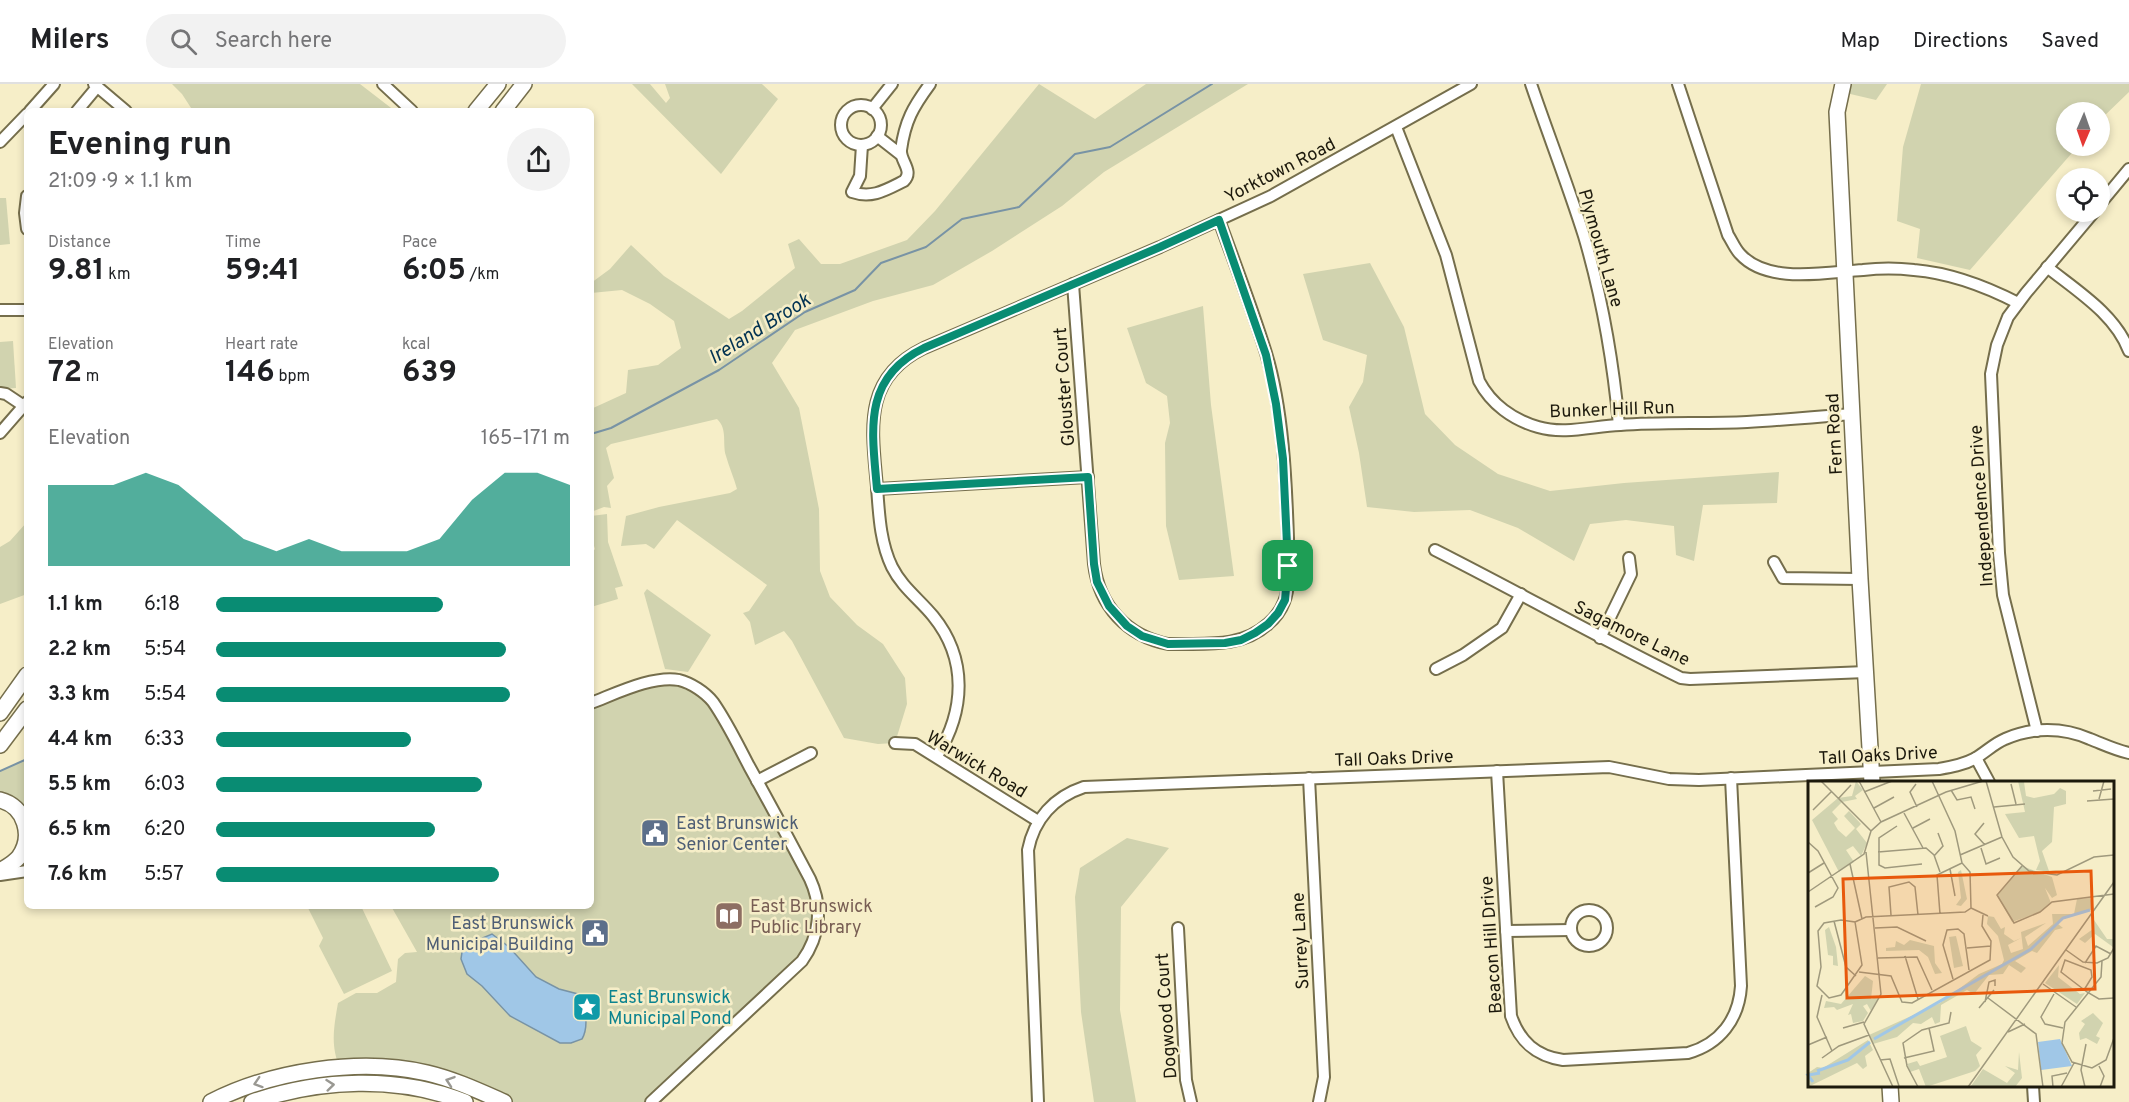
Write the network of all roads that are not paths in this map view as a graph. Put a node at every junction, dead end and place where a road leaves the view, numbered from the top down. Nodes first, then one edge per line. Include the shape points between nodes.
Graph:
1 (54, 84) edge
2 (383, 84) edge
3 (498, 84) edge
4 (524, 84) edge
5 (892, 84) edge
6 (930, 84) edge
7 (1471, 84) edge
8 (1531, 84) edge
9 (1678, 84) edge
10 (1843, 84) edge
11 (96, 85) edge
12 (33, 108) edge
13 (79, 108) edge
14 (123, 108) edge
15 (409, 108) edge
16 (478, 108) edge
17 (505, 108) edge
18 (872, 109) junction
19 (24, 117) edge
20 (1396, 127) junction
21 (877, 136) junction
22 (0, 142) edge
23 (862, 145) junction
24 (900, 154) junction
25 (2129, 169) edge
26 (2110, 192) edge
27 (1219, 220) junction
28 (2085, 222) edge
29 (2047, 267) junction
30 (1845, 272) junction
31 (1073, 284) junction
32 (2018, 303) junction
33 (0, 310) edge
34 (24, 310) edge
35 (2129, 351) edge
36 (0, 393) edge
37 (24, 403) edge
38 (24, 406) edge
39 (1852, 414) junction
40 (1620, 425) junction
41 (0, 433) edge
42 (1088, 477) junction
43 (877, 489) junction
44 (1436, 550) dead end
45 (1629, 558) dead end
46 (1774, 562) dead end
47 (1860, 579) junction
48 (1521, 594) junction
49 (1600, 638) junction
50 (1436, 669) dead end
51 (1866, 672) junction
52 (24, 679) edge
53 (594, 703) edge
54 (0, 713) edge
55 (24, 713) edge
56 (2037, 731) junction
57 (895, 743) dead end
58 (0, 745) edge
59 (811, 753) dead end
60 (2129, 753) edge
61 (937, 756) junction
62 (1976, 758) junction
63 (1497, 771) junction
64 (1872, 777) edge
65 (1309, 778) junction
66 (1731, 778) junction
67 (757, 781) junction
68 (1988, 781) edge
69 (0, 800) edge
70 (1038, 821) junction
71 (24, 822) edge
72 (24, 845) edge
73 (0, 871) edge
74 (24, 871) edge
75 (0, 875) edge
76 (1178, 928) dead end
77 (1571, 930) dead end
78 (1506, 931) junction
79 (1890, 1087) edge
80 (2032, 1087) edge
81 (211, 1102) edge
82 (252, 1102) edge
83 (465, 1102) edge
84 (504, 1102) edge
85 (651, 1102) edge
86 (1038, 1102) edge
87 (1191, 1102) edge
88 (1319, 1102) edge
89 (1891, 1102) edge
90 (2034, 1102) edge

1 - 12 street
2 - 15 street
3 - 16 main road
4 - 17 main road
5 - 18 street
6 - 24 street via 911,111
7 - 20 street, Yorktown Road
8 - 40 street, Plymouth Lane via 1584,236 1615,378
9 - 30 street via 1728,235 1740,254 1782,274
10 - 30 main road, Fern Road via 1838,112
11 - 13 street
11 - 14 street
18 - 21 street via 879,118
18 - 23 street via 852,108 841,124 849,141
19 - 22 street
20 - 27 street, Yorktown Road
20 - 40 street, Bunker Hill Run via 1446,255 1484,392 1496,405 1540,428 1575,430
21 - 23 street
21 - 24 street
23 - 24 street via 860,176 852,192 864,196 878,194 908,178
25 - 26 street
27 - 31 street, Yorktown Road
27 - 42 street, Glouster Court via 1266,355 1276,404 1288,566 1285,600 1278,613 1255,633 1225,643 1168,644 1142,636 1127,626 1109,606 1097,582
28 - 29 street, Independence Drive
29 - 32 street, Independence Drive
29 - 35 street via 2109,317
30 - 32 street via 1889,268 1942,274 1977,284
30 - 39 main road, Fern Road
31 - 42 street, Glouster Court
31 - 43 street, Yorktown Road via 924,348 895,368 880,391 872,417
32 - 56 street, Independence Drive via 1997,345 1990,398 2003,595
33 - 34 street
36 - 37 street
38 - 41 street
39 - 40 street, Bunker Hill Run via 1747,422
39 - 47 main road, Fern Road
42 - 43 street
43 - 61 street, Yorktown Road via 882,537 892,567 940,626 955,659 958,707 952,730
44 - 48 street, Sagamore Lane
45 - 49 street via 1631,574
46 - 47 street via 1783,578
47 - 51 main road, Fern Road
48 - 49 street, Sagamore Lane
48 - 50 street via 1502,628
49 - 51 street, Sagamore Lane via 1681,678
51 - 64 main road, Fern Road
52 - 54 main road
53 - 67 street via 654,682 679,680 692,685 712,701
55 - 58 main road
56 - 60 street via 2070,732
56 - 62 street, Tall Oaks Drive via 2004,740
57 - 61 street, Warwick Road via 915,744
59 - 67 street
61 - 70 street, Warwick Road
62 - 64 street, Tall Oaks Drive via 1948,768
62 - 68 street
63 - 65 street, Tall Oaks Drive
63 - 66 street, Tall Oaks Drive via 1609,766 1669,779
63 - 78 street, Beacon Hill Drive
64 - 66 street, Tall Oaks Drive
65 - 70 street, Tall Oaks Drive via 1091,786 1062,797
65 - 88 street, Surrey Lane via 1324,1077
66 - 78 street, Beacon Hill Drive via 1740,994 1732,1020 1714,1041 1681,1054 1572,1060 1545,1056 1521,1038 1511,1016
67 - 85 street via 814,886 819,917 814,940 795,968
69 - 71 main road via 12,804
70 - 86 street, Tall Oaks Drive via 1027,858
72 - 73 main road via 14,863
74 - 75 street
76 - 87 street, Dogwood Court via 1186,1080
77 - 78 street
79 - 89 main road
80 - 90 street
84 -> 81 main road via 426,1073 384,1068 297,1072
82 -> 83 main road via 283,1092 334,1084 384,1083 441,1092

